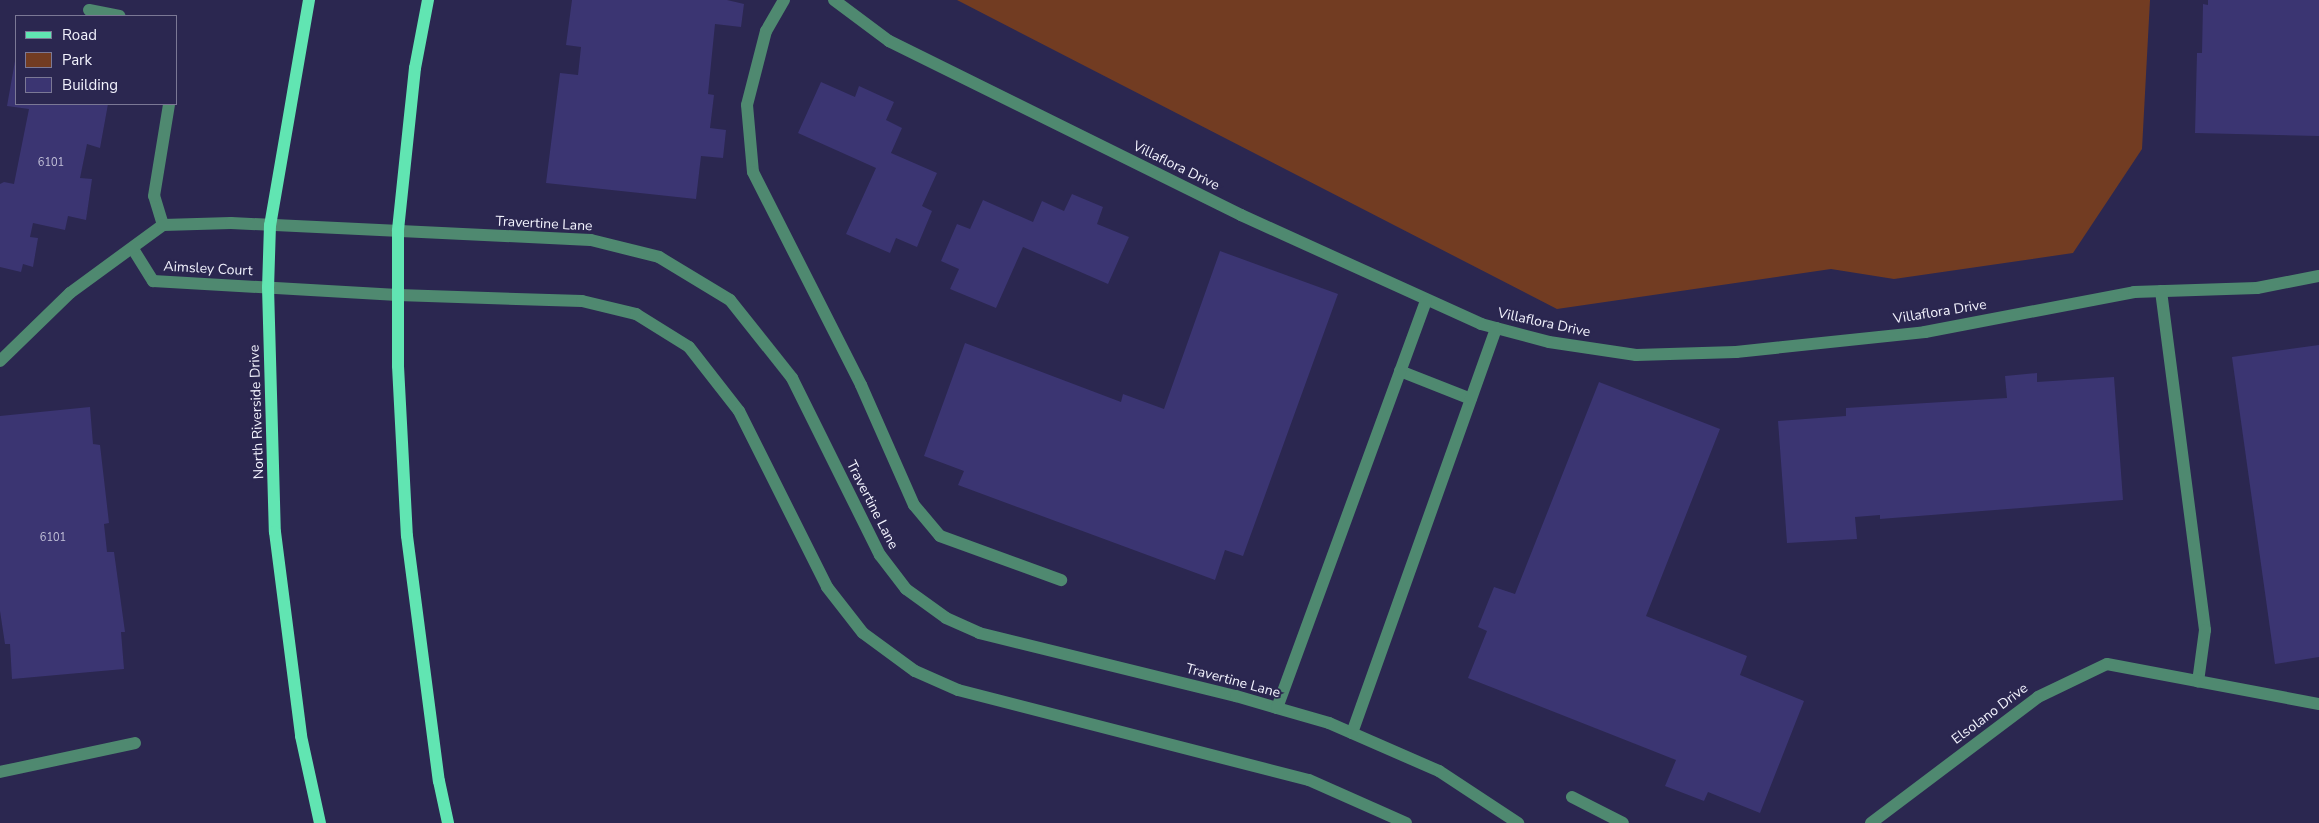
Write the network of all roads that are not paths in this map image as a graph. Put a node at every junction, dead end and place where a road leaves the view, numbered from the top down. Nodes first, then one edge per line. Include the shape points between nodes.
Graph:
1 (309, 0) edge
2 (428, 0) edge
3 (784, 0) edge
4 (834, 0) edge
5 (88, 10) dead end
6 (114, 15) edge
7 (169, 105) edge
8 (163, 225) junction
9 (270, 225) junction
10 (398, 231) junction
11 (133, 249) junction
12 (2319, 276) edge
13 (268, 287) junction
14 (2161, 291) junction
15 (398, 295) junction
16 (1426, 301) junction
17 (1496, 328) junction
18 (0, 361) edge
19 (1400, 371) junction
20 (1471, 399) junction
21 (1061, 580) dead end
22 (2198, 682) junction
23 (2319, 704) edge
24 (1277, 708) junction
25 (1352, 733) junction
26 (135, 743) dead end
27 (0, 772) edge
28 (1572, 797) dead end
29 (320, 823) edge
30 (448, 823) edge
31 (1406, 823) edge
32 (1518, 823) edge
33 (1623, 823) edge
34 (1871, 823) edge

1 - 9 main road, North Riverside Drive
2 - 10 main road via 416,68
3 - 21 street via 766,31 748,105 753,172 861,385 914,504 940,536
4 - 16 street, Villaflora Drive via 889,41 1241,215
5 - 6 street
7 - 8 street via 154,196
8 - 9 street
8 - 11 street
9 - 10 street, Travertine Lane
9 - 13 main road, North Riverside Drive
10 - 15 main road
10 - 24 street, Travertine Lane via 591,240 660,257 730,300 792,378 880,555 906,589 946,618 979,633
11 - 13 street, Aimsley Court via 153,281
11 - 18 street via 70,293
12 - 14 street, Villaflora Drive via 2256,288
13 - 15 street
13 - 29 main road, North Riverside Drive via 275,532 301,736
14 - 17 street, Villaflora Drive via 2134,292 1925,332 1736,352 1636,355 1549,342
14 - 22 street via 2206,630
15 - 30 main road via 398,366 407,536 439,781
15 - 31 street via 582,300 636,314 689,347 723,389 739,411 827,587 863,633 916,671 958,690 1308,780
16 - 17 street, Villaflora Drive
16 - 19 street
17 - 20 street
19 - 20 street
19 - 24 street
20 - 25 street
22 - 23 street, Elsolano Drive
22 - 34 street, Elsolano Drive via 2107,664 2038,697
24 - 25 street, Travertine Lane
25 - 32 street, Travertine Lane via 1439,771
26 - 27 street
28 - 33 street

